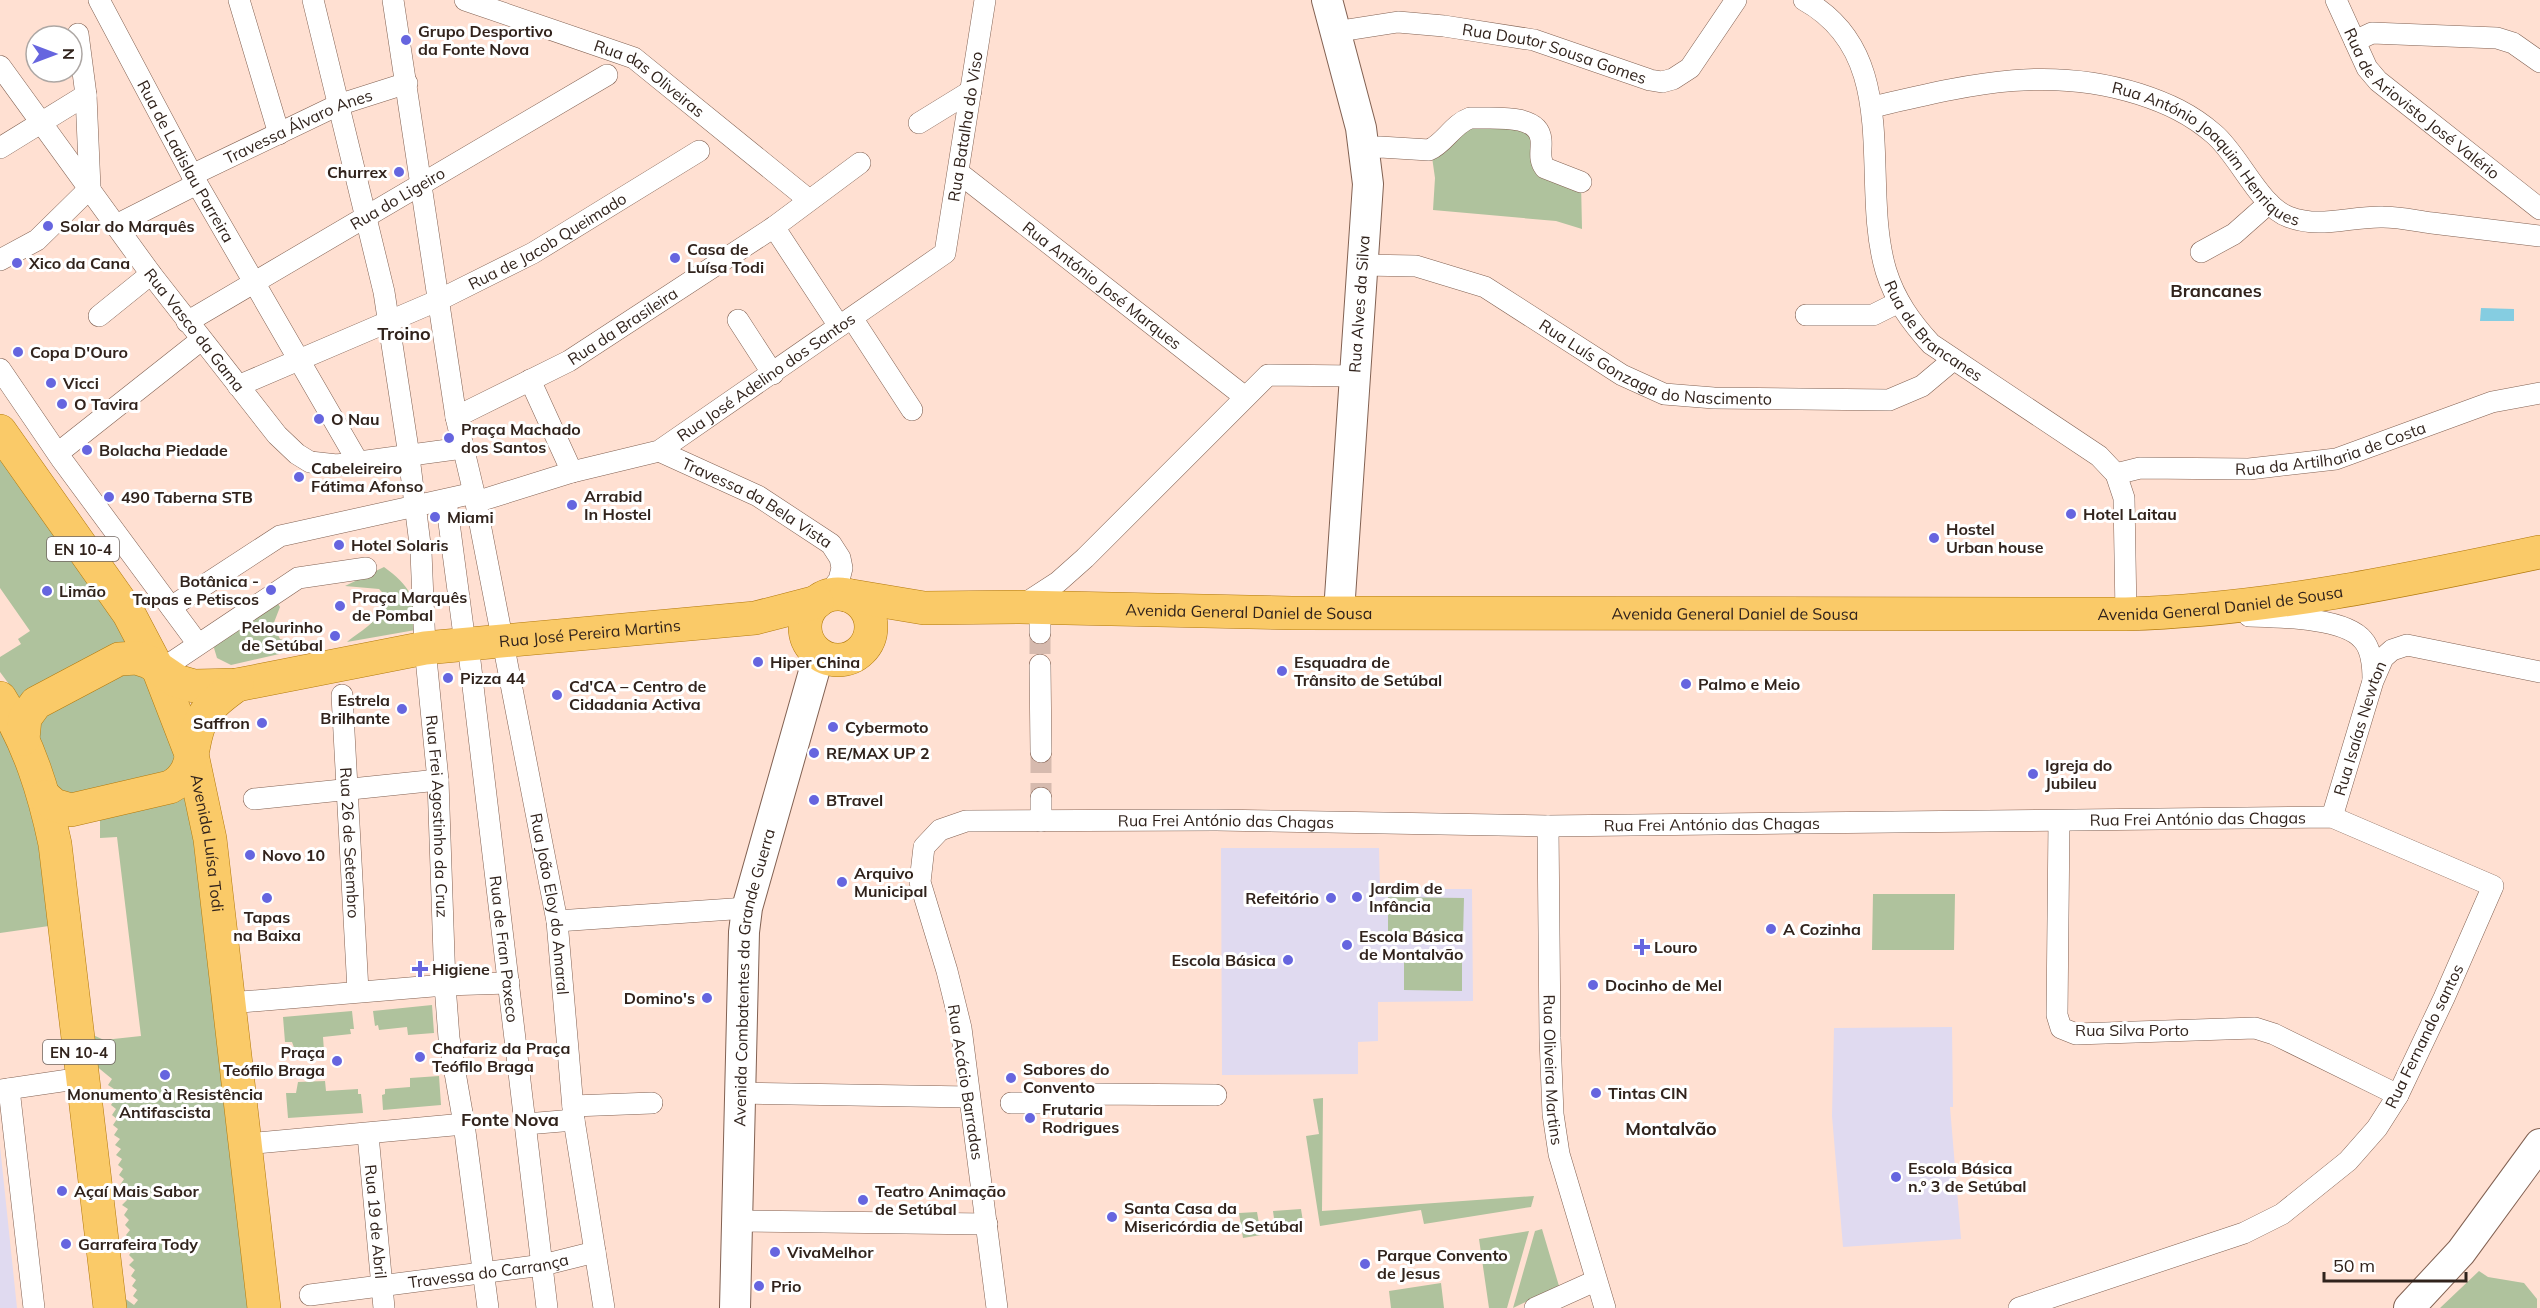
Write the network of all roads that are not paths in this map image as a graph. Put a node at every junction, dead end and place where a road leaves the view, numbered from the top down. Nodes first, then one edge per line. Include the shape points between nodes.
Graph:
1 (99, 0) edge
2 (239, 0) edge
3 (313, 0) edge
4 (393, 0) edge
5 (465, 0) edge
6 (985, 0) edge
7 (1327, 0) edge
8 (1736, 0) edge
9 (1804, 0) edge
10 (2336, 0) edge
11 (1334, 32) junction
12 (2355, 41) junction
13 (2540, 62) edge
14 (0, 66) edge
15 (607, 75) dead end
16 (84, 79) edge
17 (407, 83) junction
18 (971, 91) junction
19 (86, 94) junction
20 (338, 105) junction
21 (1872, 107) junction
22 (40, 123) junction
23 (919, 123) dead end
24 (279, 134) junction
25 (0, 148) edge
26 (1365, 149) junction
27 (699, 151) dead end
28 (860, 163) dead end
29 (959, 173) junction
30 (195, 179) junction
31 (1581, 182) dead end
32 (423, 184) junction
33 (90, 188) junction
34 (810, 200) junction
35 (2269, 203) junction
36 (2540, 209) edge
37 (367, 217) junction
38 (116, 225) junction
39 (774, 227) junction
40 (2540, 236) edge
41 (2201, 252) dead end
42 (945, 253) joint
43 (0, 260) edge
44 (1362, 265) junction
45 (151, 274) junction
46 (254, 282) junction
47 (440, 300) junction
48 (1899, 302) junction
49 (1806, 315) dead end
50 (99, 316) dead end
51 (738, 320) dead end
52 (187, 322) junction
53 (390, 322) junction
54 (846, 322) junction
55 (201, 340) junction
56 (298, 359) junction
57 (1953, 360) junction
58 (0, 369) edge
59 (773, 374) junction
60 (1354, 376) junction
61 (530, 380) junction
62 (238, 386) junction
63 (2540, 393) edge
64 (1245, 397) junction
65 (912, 410) dead end
66 (456, 417) junction
67 (0, 431) edge
68 (463, 448) junction
69 (659, 451) junction
70 (58, 453) junction
71 (409, 456) junction
72 (357, 462) junction
73 (572, 472) junction
74 (2115, 474) junction
75 (475, 498) junction
76 (446, 500) junction
77 (414, 507) junction
78 (2540, 552) edge
79 (366, 568) dead end
80 (830, 598) junction
81 (171, 607) junction
82 (924, 608) junction
83 (1339, 612) junction
84 (2192, 612) junction
85 (2126, 614) junction
86 (1033, 615) junction
87 (755, 618) junction
88 (463, 628) dead end
89 (501, 640) junction
90 (198, 644) junction
91 (425, 648) junction
92 (863, 648) junction
93 (816, 651) junction
94 (470, 661) dead end
95 (1040, 665) tunnel mouth
96 (159, 671) junction
97 (2540, 672) edge
98 (2373, 681) junction
99 (237, 685) junction
100 (342, 695) dead end
101 (0, 698) edge
102 (23, 738) junction
103 (1041, 752) tunnel mouth
104 (193, 759) junction
105 (438, 780) junction
106 (348, 790) junction
107 (45, 797) junction
108 (1041, 798) tunnel mouth
109 (254, 799) dead end
110 (2332, 817) junction
111 (1041, 821) junction
112 (2059, 821) junction
113 (1548, 826) junction
114 (940, 830) joint
115 (2472, 878) joint
116 (747, 908) junction
117 (557, 921) junction
118 (509, 983) junction
119 (445, 985) junction
120 (358, 991) junction
121 (229, 1003) junction
122 (82, 1078) junction
123 (5, 1090) edge
124 (739, 1093) junction
125 (1216, 1095) dead end
126 (2398, 1095) junction
127 (969, 1097) junction
128 (652, 1102) dead end
129 (1011, 1103) dead end
130 (574, 1113) junction
131 (464, 1125) junction
132 (526, 1125) junction
133 (368, 1135) junction
134 (246, 1144) junction
135 (2540, 1144) edge
136 (736, 1221) junction
137 (987, 1224) junction
138 (595, 1252) junction
139 (543, 1265) junction
140 (484, 1274) junction
141 (1595, 1281) junction
142 (382, 1286) junction
143 (310, 1295) dead end
144 (34, 1308) edge
145 (110, 1308) edge
146 (264, 1308) edge
147 (384, 1308) edge
148 (489, 1308) edge
149 (547, 1308) edge
150 (604, 1308) edge
151 (735, 1308) edge
152 (997, 1308) edge
153 (1535, 1308) edge
154 (1605, 1308) edge
155 (2019, 1308) edge
156 (2409, 1308) edge

1 - 30 street, Rua de Ladislau Parreira
2 - 24 street
3 - 20 street
4 - 17 street
5 - 34 street, Rua das Oliveiras via 634,58
6 - 18 street, Rua Batalha do Viso
7 - 11 street, Rua Alves da Silva
8 - 11 street, Rua Doutor Sousa Gomes via 1690,68 1683,75 1662,82 1512,35 1398,22
9 - 21 street, Rua de Brancanes via 1852,46 1865,74
10 - 12 street, Rua de Ariovisto José Valério
11 - 26 street, Rua Alves da Silva
12 - 13 street via 2372,33 2485,37 2513,43
12 - 36 street, Rua de Ariovisto José Valério via 2367,68 2378,81
14 - 22 street, Rua Vasco da Gama
15 - 32 street, Rua do Ligeiro
16 - 19 street
17 - 20 street, Travessa Álvaro Anes
17 - 32 street
18 - 23 street
18 - 29 street, Rua Batalha do Viso
19 - 22 street
19 - 33 street
20 - 24 street, Travessa Álvaro Anes
20 - 37 street
21 - 35 street, Rua António Joaquim Henriques via 1987,82 2027,78 2076,79 2121,88 2165,102 2196,119 2229,146
21 - 48 street, Rua de Brancanes via 1880,240 1886,270
22 - 25 street
22 - 33 street, Rua Vasco da Gama
24 - 30 street, Travessa Álvaro Anes
26 - 31 street via 1428,150 1470,118 1521,120 1536,126 1540,133 1540,157 1545,168
26 - 44 street, Rua Alves da Silva via 1368,184
27 - 47 street, Rua de Jacob Queimado via 533,253
28 - 34 street, Rua da Brasileira
29 - 42 street, Rua Batalha do Viso
29 - 64 street, Rua António José Marques
30 - 38 street, Travessa Álvaro Anes
30 - 46 street, Rua de Ladislau Parreira
32 - 37 street, Rua do Ligeiro
32 - 47 street
33 - 38 street, Rua Vasco da Gama
33 - 43 street via 37,240
34 - 39 street, Rua da Brasileira
35 - 40 street, Rua António Joaquim Henriques via 2285,216 2305,223 2382,217
35 - 41 street via 2234,234
37 - 46 street, Rua do Ligeiro
37 - 53 street
38 - 45 street, Rua Vasco da Gama
39 - 54 street
39 - 61 street, Rua da Brasileira via 569,360
42 - 54 street, Rua José Adelino dos Santos
44 - 57 street, Rua Luís Gonzaga do Nascimento via 1416,266 1485,287 1622,375 1665,394 1889,400 1922,386
44 - 60 street, Rua Alves da Silva
45 - 50 street
45 - 52 street, Rua Vasco da Gama
46 - 52 street, Rua do Ligeiro
46 - 56 street, Rua de Ladislau Parreira
47 - 53 street, Rua de Jacob Queimado
47 - 66 street
48 - 49 street via 1873,315
48 - 57 street, Rua de Brancanes via 1931,344
51 - 59 street
52 - 55 street, Rua Vasco da Gama
53 - 56 street
53 - 71 street
54 - 59 street, Rua José Adelino dos Santos
54 - 65 street
55 - 62 street, Rua Vasco da Gama
55 - 70 street
56 - 62 street
56 - 72 street
57 - 74 street, Rua de Brancanes via 2099,456
58 - 70 street
59 - 69 street, Rua José Adelino dos Santos
60 - 64 street via 1268,375
60 - 83 street, Rua Alves da Silva
61 - 66 street
61 - 73 street
62 - 72 street, Rua Vasco da Gama via 297,454 323,465
63 - 74 street, Rua da Artilharia de Costa via 2492,402 2327,461 2249,469 2140,468
64 - 86 street via 1078,564
66 - 68 street
67 - 96 main road, Avenida Luísa Todi / EN 10-4 via 129,614
68 - 71 street
68 - 75 street
69 - 73 street, Rua José Adelino dos Santos
69 - 80 street, Travessa da Bela Vista via 758,496 831,544 842,568
70 - 81 street
71 - 72 street
71 - 77 street
73 - 75 street
74 - 85 street, Rua de Brancanes via 2124,498
75 - 76 street
75 - 89 street, Rua João Eloy do Amaral
76 - 77 street
76 - 88 street
77 - 81 street via 280,536
77 - 91 street via 421,552
78 - 84 main road, Avenida General Daniel de Sousa via 2261,605
79 - 90 street via 298,578
80 - 82 main road, Avenida General Daniel de Sousa
80 - 87 main road, Rua José Pereira Martins
80 - 92 main road via 856,599 869,615 869,638
80 - 93 main road via 806,620 808,639
81 - 90 street
82 - 86 main road, Avenida General Daniel de Sousa
82 - 92 main road, Avenida General Daniel de Sousa via 891,619
83 - 85 main road, Avenida General Daniel de Sousa
83 - 86 main road, Avenida General Daniel de Sousa
84 - 85 main road, Avenida General Daniel de Sousa
84 - 98 street via 2313,621 2347,628 2363,640 2372,663
87 - 89 main road, Rua José Pereira Martins
87 - 93 main road, Rua José Pereira Martins via 783,624
89 - 91 main road, Rua José Pereira Martins
89 - 117 street, Rua João Eloy do Amaral
90 - 96 street
91 - 99 main road
91 - 105 street, Rua Frei Agostinho da Cruz
92 - 93 main road via 843,660
93 - 116 street, Avenida Combatentes da Grande Guerra
94 - 118 street, Rua de Fran Paxeco
95 - 103 street
96 - 99 main road via 194,686
96 - 102 main road via 137,658 119,659 36,703 25,718
96 - 104 main road, Avenida Luísa Todi / EN 10-4
97 - 98 street, Rua Isaías Newton via 2407,645 2383,658
98 - 110 street, Rua Isaías Newton
99 - 104 main road via 203,717 195,735
100 - 106 street, Rua 26 de Setembro
101 - 102 main road, EN 10-4
102 - 107 main road, EN 10-4
104 - 107 main road via 185,776 170,787 71,810 54,805
104 - 121 main road, Avenida Luísa Todi / EN 10-4 via 210,839
105 - 106 street
105 - 119 street, Rua Frei Agostinho da Cruz
106 - 109 street
106 - 120 street, Rua 26 de Setembro
107 - 122 main road, EN 10-4 via 55,844
108 - 111 street
110 - 112 street, Rua Frei António das Chagas
110 - 115 street, Rua Frei António das Chagas
111 - 113 street, Rua Frei António das Chagas
111 - 114 street, Rua Frei António das Chagas via 966,821
112 - 113 street, Rua Frei António das Chagas
112 - 126 street, Rua Silva Porto via 2057,1015 2061,1028 2076,1034 2255,1028
113 - 141 street, Rua Oliveira Martins via 1553,1114 1559,1154
114 - 127 street, Rua Acácio Barradas via 924,847 920,882 958,1016
115 - 126 street, Rua Fernando santos via 2493,886
116 - 117 street
116 - 124 street, Avenida Combatentes da Grande Guerra via 741,966
117 - 130 street, Rua João Eloy do Amaral
118 - 119 street
118 - 132 street, Rua de Fran Paxeco
119 - 120 street
119 - 131 street
120 - 121 street
121 - 134 main road, Avenida Luísa Todi / EN 10-4
122 - 123 street
122 - 145 main road, EN 10-4
123 - 144 street
124 - 127 street
124 - 136 street, Avenida Combatentes da Grande Guerra
125 - 129 street via 1095,1094 1086,1103
126 - 155 street, Rua Fernando santos via 2377,1128 2348,1161 2282,1214 2244,1233
127 - 137 street, Rua Acácio Barradas
128 - 130 street
130 - 132 street
130 - 138 street, Rua João Eloy do Amaral
131 - 133 street
131 - 140 street
132 - 139 street, Rua de Fran Paxeco
133 - 134 street
133 - 142 street, Rua 19 de Abril
134 - 146 main road, Avenida Luísa Todi / EN 10-4
135 - 156 street via 2461,1252
136 - 137 street
136 - 151 street, Avenida Combatentes da Grande Guerra
137 - 152 street, Rua Acácio Barradas
138 - 139 street, Travessa do Carrança
138 - 150 street, Rua João Eloy do Amaral
139 - 140 street, Travessa do Carrança
139 - 149 street, Rua de Fran Paxeco
140 - 142 street, Travessa do Carrança
140 - 148 street
141 - 153 street
141 - 154 street, Rua Oliveira Martins
142 - 143 street, Travessa do Carrança
142 - 147 street, Rua 19 de Abril

